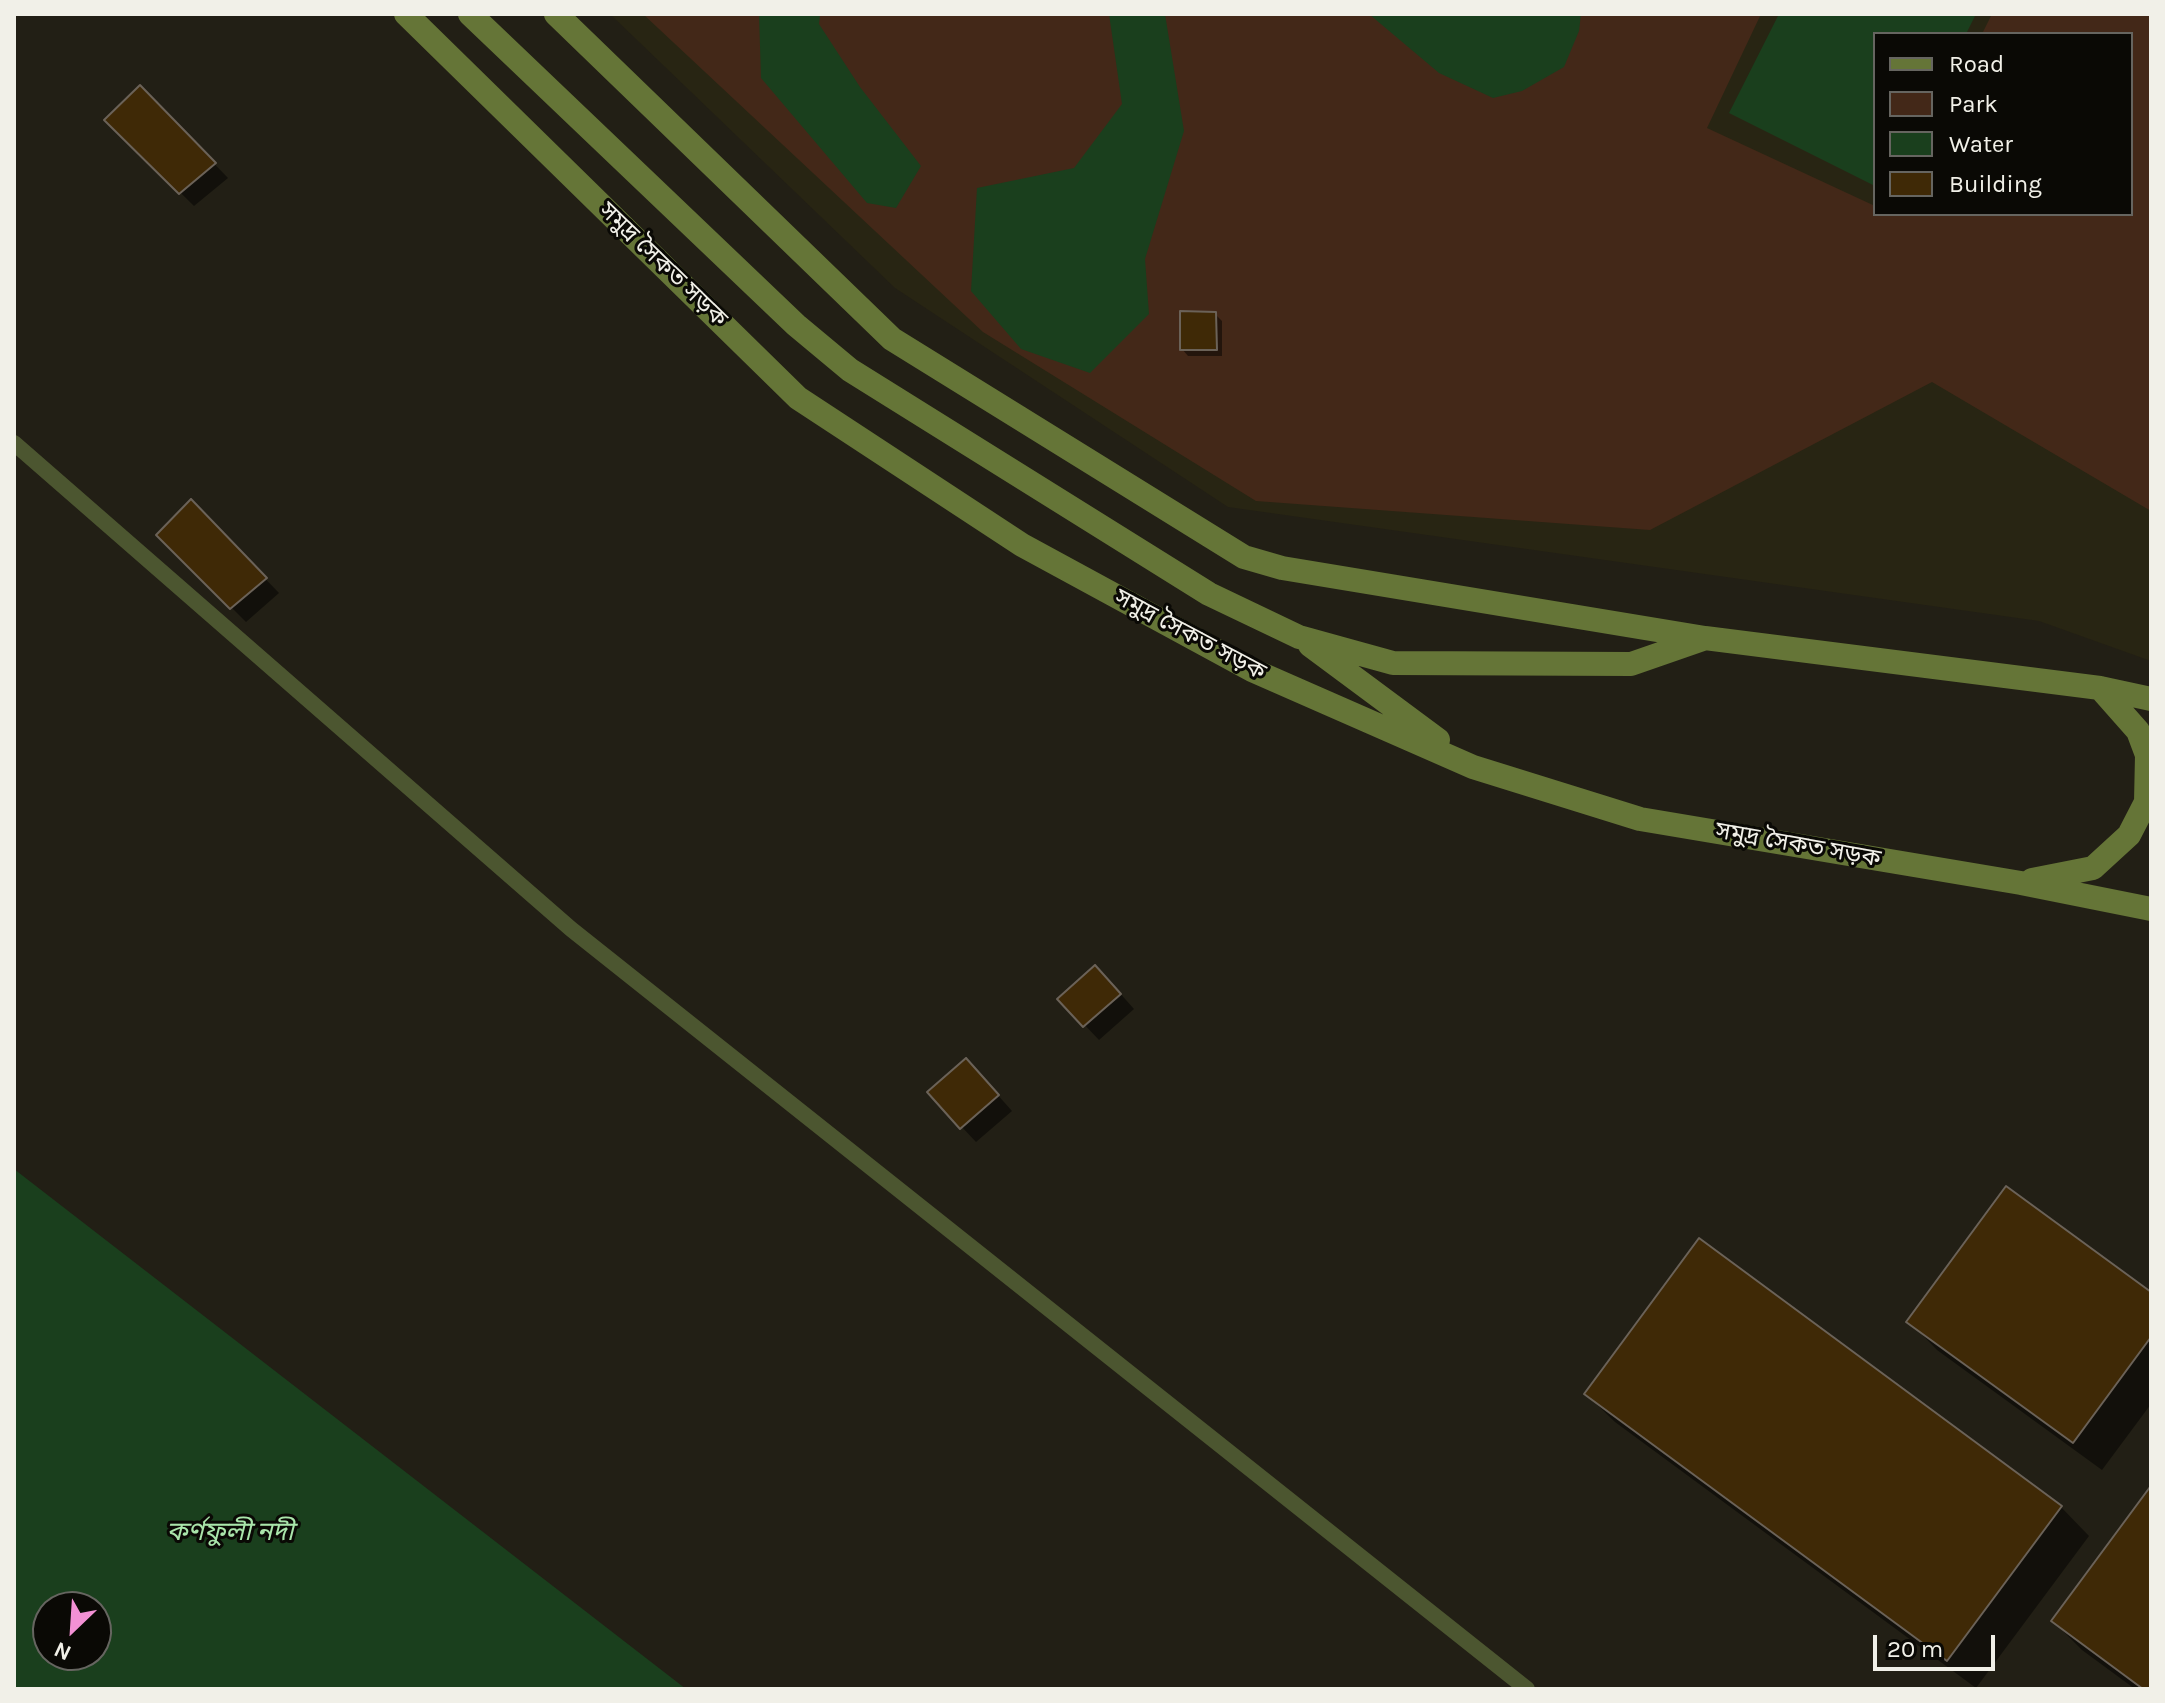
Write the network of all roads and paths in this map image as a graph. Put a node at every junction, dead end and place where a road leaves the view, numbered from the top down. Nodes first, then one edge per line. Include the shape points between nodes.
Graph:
1 (406, 14) edge
2 (470, 14) edge
3 (556, 14) edge
4 (14, 443) edge
5 (1299, 637) junction
6 (1705, 638) junction
7 (2100, 688) junction
8 (2151, 699) edge
9 (1473, 767) junction
10 (2021, 883) junction
11 (2151, 909) edge
12 (1527, 1689) edge

1 - 9 main road, সমুদ্র সৈকত সড়ক via 798,398 1035,552 1252,670
2 - 5 main road via 796,325 850,370 1209,594
3 - 6 main road via 892,339 1244,557 1282,568
4 - 12 lane via 571,929
5 - 6 main road via 1393,663 1615,664 1631,664
5 - 9 main road
6 - 7 main road
7 - 8 main road
7 - 10 main road via 2138,731 2147,755 2146,802 2129,835 2093,868
9 - 10 main road, সমুদ্র সৈকত সড়ক via 1640,819
10 - 11 main road, সমুদ্র সৈকত সড়ক

